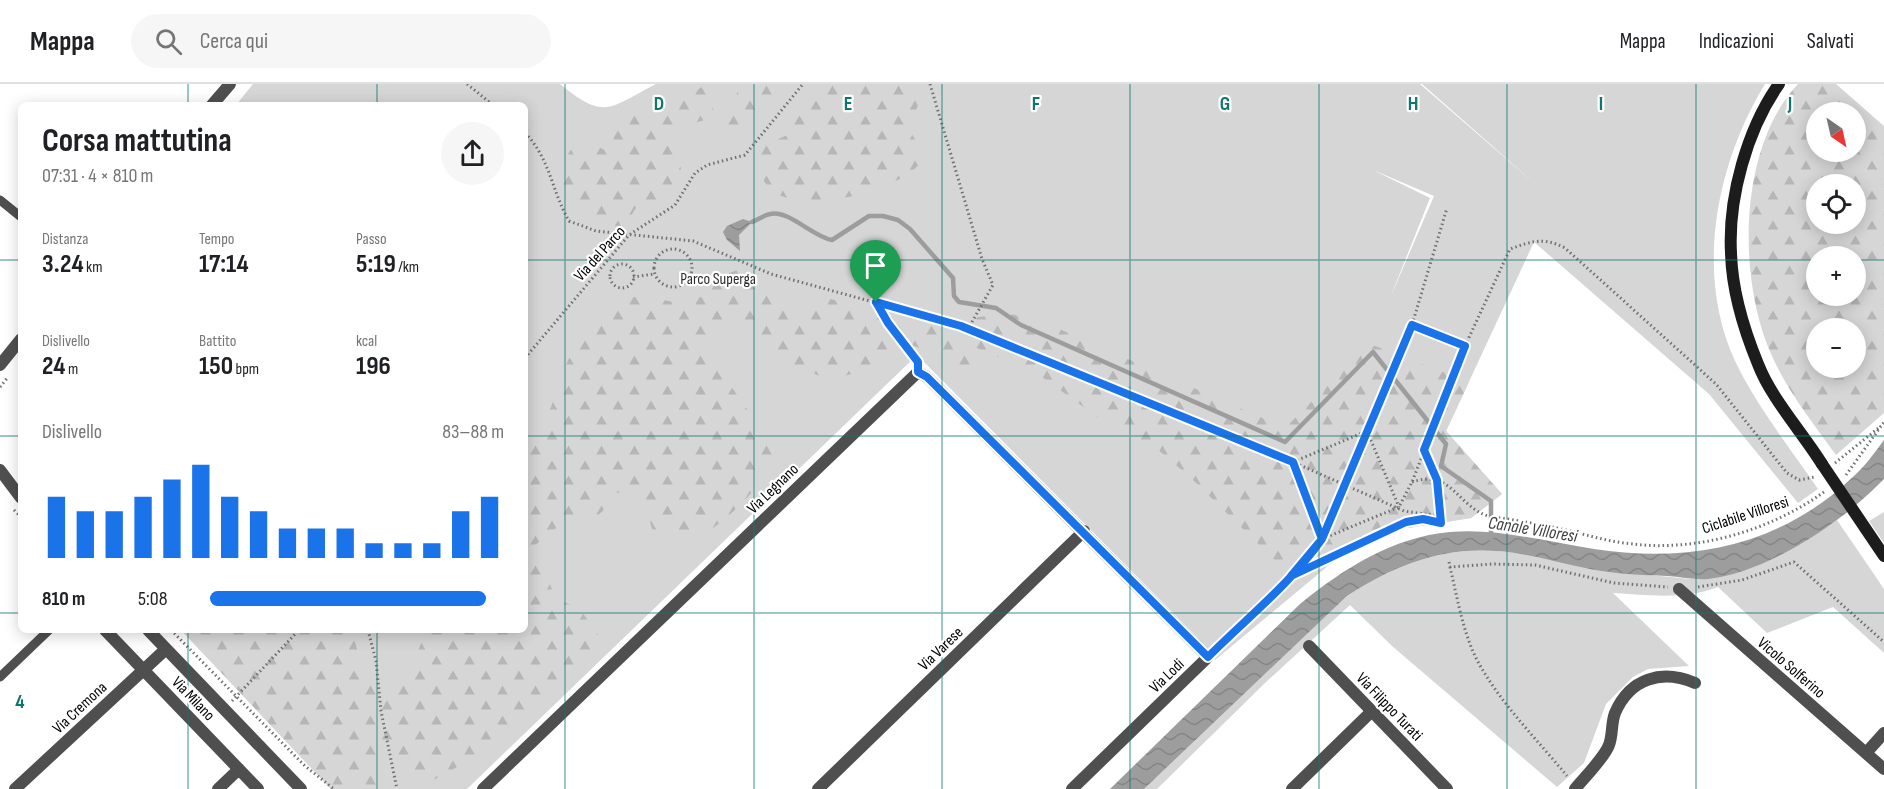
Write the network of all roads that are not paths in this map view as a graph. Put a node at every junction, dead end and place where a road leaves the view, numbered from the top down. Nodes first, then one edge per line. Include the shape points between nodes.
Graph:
1 (230, 84) edge
2 (1779, 84) edge
3 (215, 102) edge
4 (0, 200) edge
5 (18, 215) edge
6 (18, 343) edge
7 (0, 365) edge
8 (0, 471) edge
9 (0, 485) edge
10 (18, 494) edge
11 (18, 496) edge
12 (1084, 531) junction
13 (1884, 556) edge
14 (1291, 576) road end
15 (1679, 589) road end
16 (46, 633) edge
17 (108, 633) edge
18 (151, 633) edge
19 (1309, 646) dead end
20 (166, 649) junction
21 (1208, 657) junction
22 (144, 669) junction
23 (0, 677) edge
24 (1695, 683) dead end
25 (1372, 711) junction
26 (1884, 733) edge
27 (1866, 753) junction
28 (239, 769) junction
29 (1884, 769) edge
30 (1575, 788) edge
31 (15, 789) edge
32 (218, 789) edge
33 (258, 789) edge
34 (301, 789) edge
35 (483, 789) edge
36 (818, 789) edge
37 (1072, 789) edge
38 (1292, 789) edge
39 (1447, 789) edge

1 - 3 street
2 - 13 main road, bridge via 1768,100 1746,154 1734,205 1731,253 1738,302 1758,366
4 - 5 lane
6 - 7 street
8 - 10 street
9 - 11 street
12 - 21 street, Via Lodi
12 - 35 street, Via Legnano via 918,372
12 - 36 street, Via Varese
14 - 21 lane
15 - 27 street, Vicolo Solferino
16 - 23 lane
17 - 22 street, Via Milano
18 - 20 street, Via Milano
19 - 25 street, Via Filippo Turati
20 - 22 street, Via Cremona
20 - 34 street, Via Milano
21 - 37 street, Via Lodi
22 - 28 street, Via Milano
22 - 31 street, Via Cremona
24 - 30 street via 1666,675 1638,683 1614,714 1609,747
25 - 38 street
25 - 39 street, Via Filippo Turati
26 - 27 street
27 - 29 street, Vicolo Solferino
28 - 32 street
28 - 33 street, Via Milano

